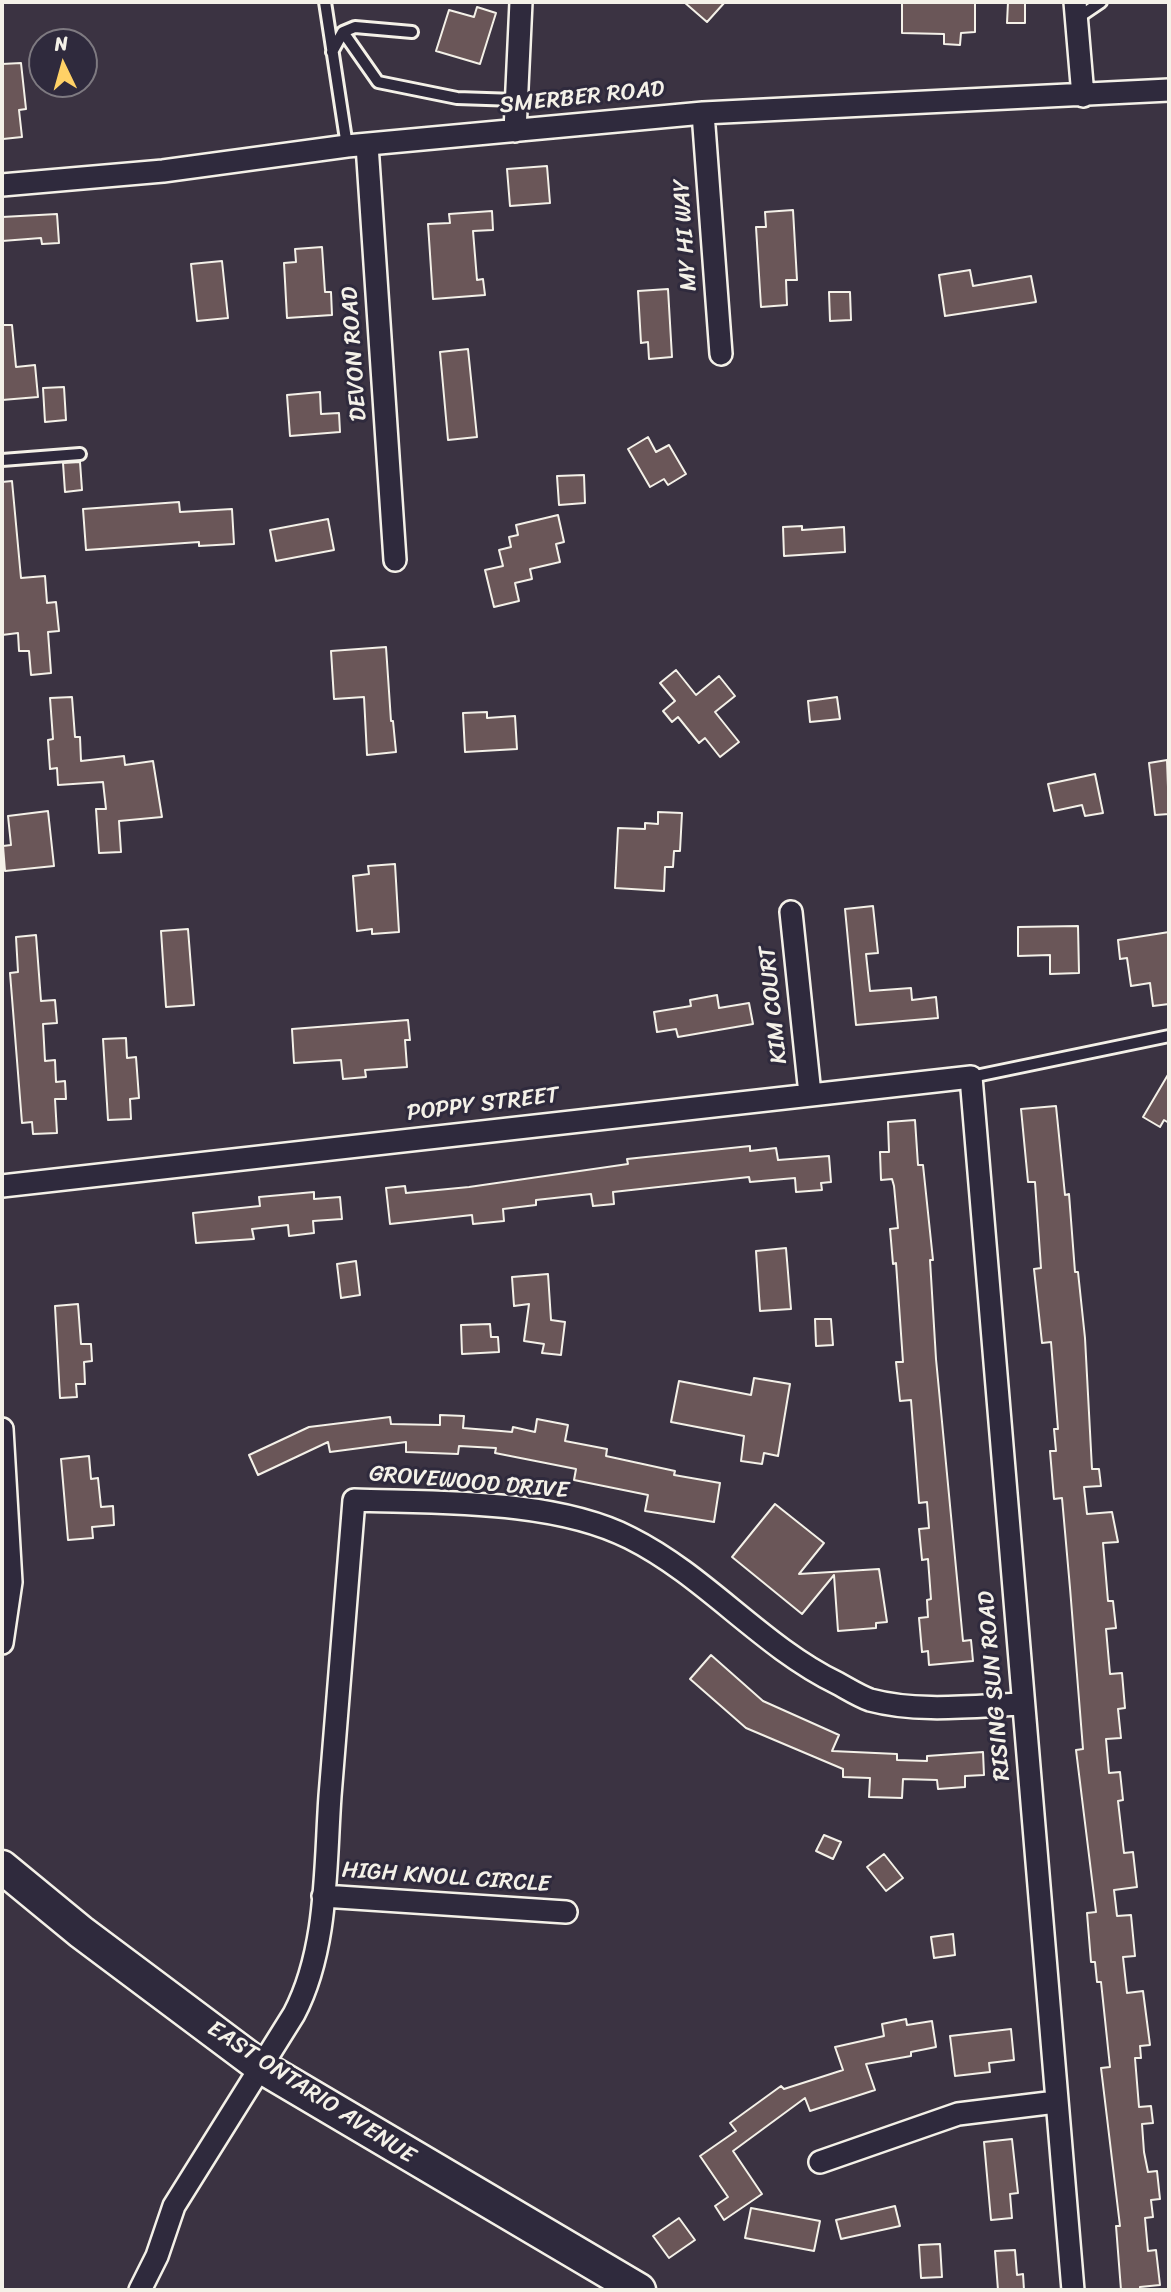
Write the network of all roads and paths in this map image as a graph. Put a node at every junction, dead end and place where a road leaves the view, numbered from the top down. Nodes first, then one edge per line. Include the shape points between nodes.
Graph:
1 (325, 2) edge
2 (521, 2) edge
3 (1101, 2) edge
4 (1076, 11) edge
5 (411, 32) dead end
6 (343, 33) junction
7 (332, 52) junction
8 (1169, 90) edge
9 (1083, 96) junction
10 (516, 100) junction
11 (703, 113) junction
12 (515, 131) junction
13 (357, 146) junction
14 (2, 185) edge
15 (721, 354) dead end
16 (80, 454) dead end
17 (2, 460) edge
18 (395, 561) dead end
19 (791, 912) dead end
20 (1169, 1037) edge
21 (971, 1077) junction
22 (810, 1094) junction
23 (2, 1186) edge
24 (2, 1429) edge
25 (2, 1643) edge
26 (1023, 1704) junction
27 (2, 1867) edge
28 (323, 1896) junction
29 (566, 1912) dead end
30 (260, 2067) junction
31 (1056, 2102) junction
32 (820, 2162) dead end
33 (141, 2290) edge
34 (639, 2290) edge
35 (1073, 2290) edge

1 - 7 lane
2 - 10 street
3 - 4 lane
4 - 9 street
5 - 6 lane via 355,27
6 - 7 lane
6 - 10 lane via 378,82 457,98
7 - 13 lane
8 - 9 street, SMERBER ROAD
9 - 11 street, SMERBER ROAD
10 - 12 street
11 - 12 street, SMERBER ROAD
11 - 15 street, MY HI WAY
12 - 13 street, SMERBER ROAD
13 - 14 street, SMERBER ROAD via 163,171
13 - 18 street, DEVON ROAD
16 - 17 lane
19 - 22 street, KIM COURT
20 - 21 lane
21 - 22 street, POPPY STREET
21 - 26 street, RISING SUN ROAD
22 - 23 street, POPPY STREET
24 - 25 street via 10,1582
26 - 28 street, GROVEWOOD DRIVE via 935,1708 870,1699 803,1667 670,1561 629,1537 589,1522 550,1512 354,1500
26 - 31 street, RISING SUN ROAD
27 - 30 main road, EAST ONTARIO AVENUE via 81,1933
28 - 29 street, HIGH KNOLL CIRCLE
28 - 30 street, GROVEWOOD DRIVE via 306,1992
30 - 33 street, GROVEWOOD DRIVE via 174,2206
30 - 34 main road, EAST ONTARIO AVENUE
31 - 32 street via 958,2114
31 - 35 street, RISING SUN ROAD

